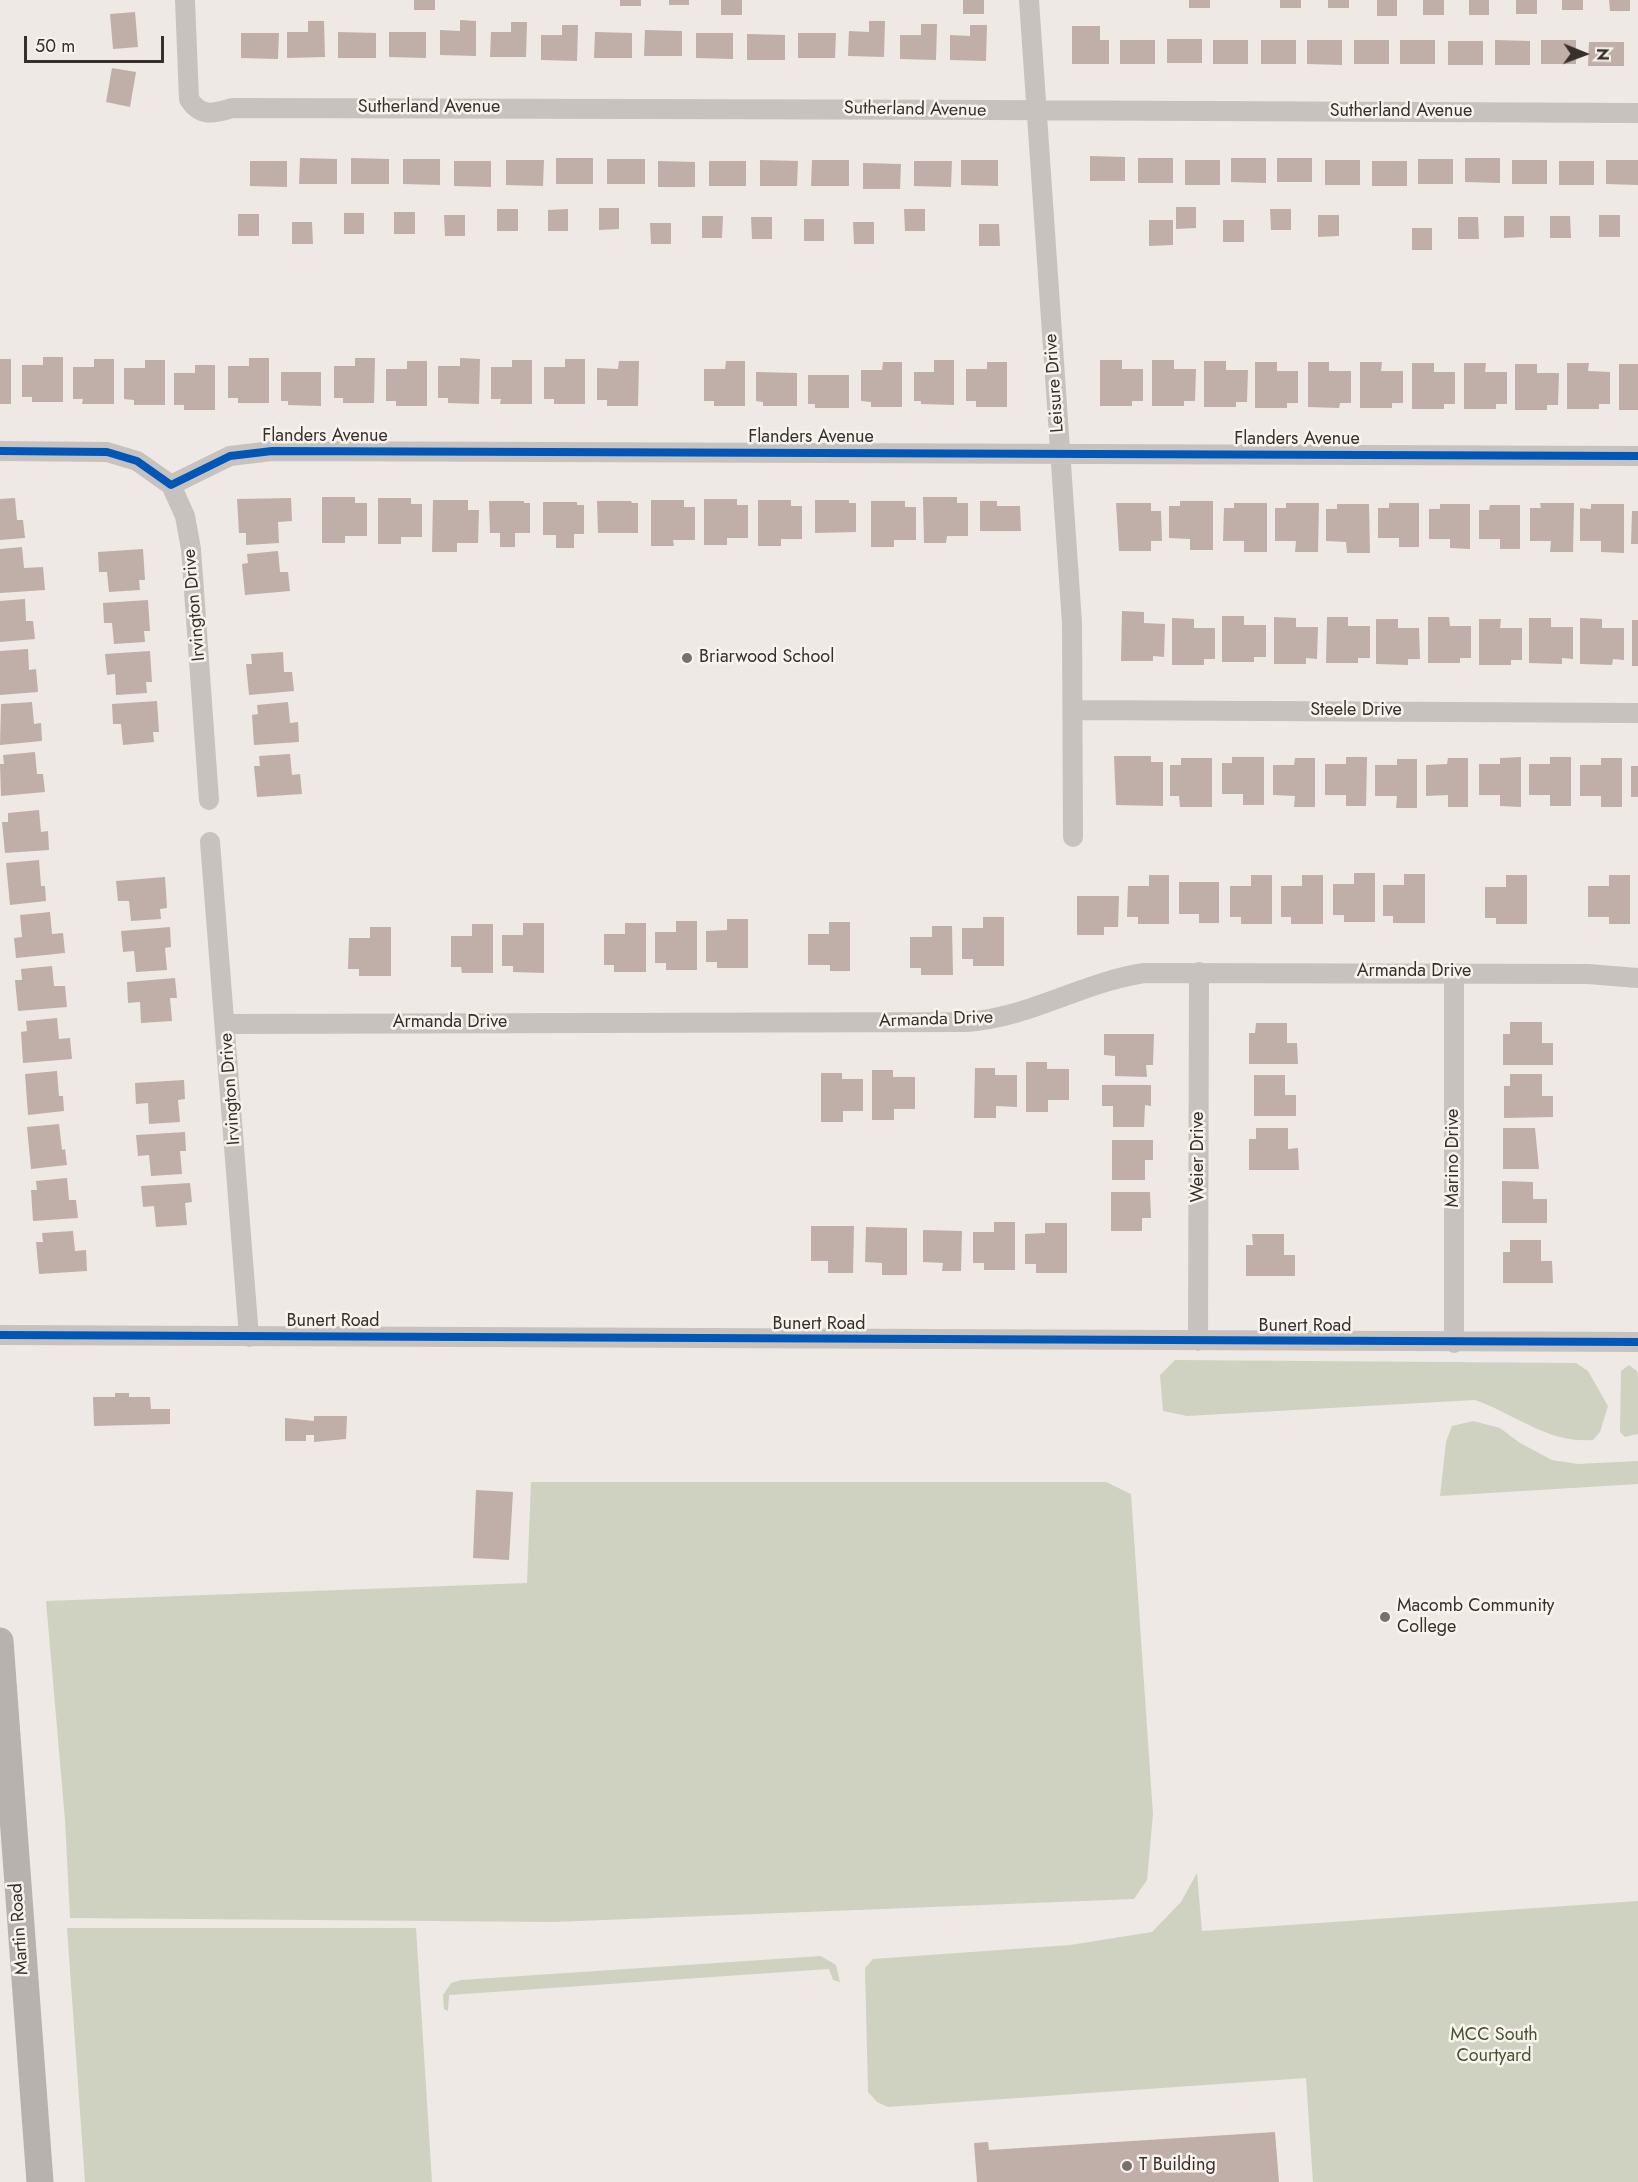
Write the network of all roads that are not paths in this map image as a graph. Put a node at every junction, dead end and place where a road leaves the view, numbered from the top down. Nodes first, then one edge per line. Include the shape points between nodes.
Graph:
1 (185, 0) edge
2 (1029, 0) edge
3 (1037, 112) junction
4 (1638, 113) edge
5 (0, 451) edge
6 (1060, 454) junction
7 (1638, 456) edge
8 (171, 484) junction
9 (1074, 710) junction
10 (1638, 713) edge
11 (209, 800) dead end
12 (1073, 837) dead end
13 (210, 842) dead end
14 (1199, 972) junction
15 (1454, 973) junction
16 (1638, 978) edge
17 (226, 1024) junction
18 (0, 1335) edge
19 (249, 1337) junction
20 (1198, 1341) junction
21 (1638, 1342) edge
22 (1454, 1343) junction
23 (0, 1641) edge
24 (40, 2182) edge

1 - 3 street, Sutherland Avenue via 189,99 204,113 232,108 630,107
2 - 3 street, Leisure Drive
3 - 4 street, Sutherland Avenue
3 - 6 street, Leisure Drive
5 - 8 street via 107,452 137,461
6 - 7 street, Flanders Avenue
6 - 8 street, Flanders Avenue via 272,451 230,456
6 - 9 street, Leisure Drive
8 - 11 street, Irvington Drive via 185,516 191,549
9 - 10 street, Steele Drive
9 - 12 street, Leisure Drive
13 - 17 street, Irvington Drive
14 - 15 street, Armanda Drive
14 - 17 street, Armanda Drive via 1118,977 1025,1012 966,1022
14 - 20 street, Weier Drive
15 - 16 street, Armanda Drive
15 - 22 street, Marino Drive
17 - 19 street, Irvington Drive
18 - 19 street, Bunert Road
19 - 20 street, Bunert Road
20 - 22 street, Bunert Road
21 - 22 street, Bunert Road
23 - 24 street, Martin Road

